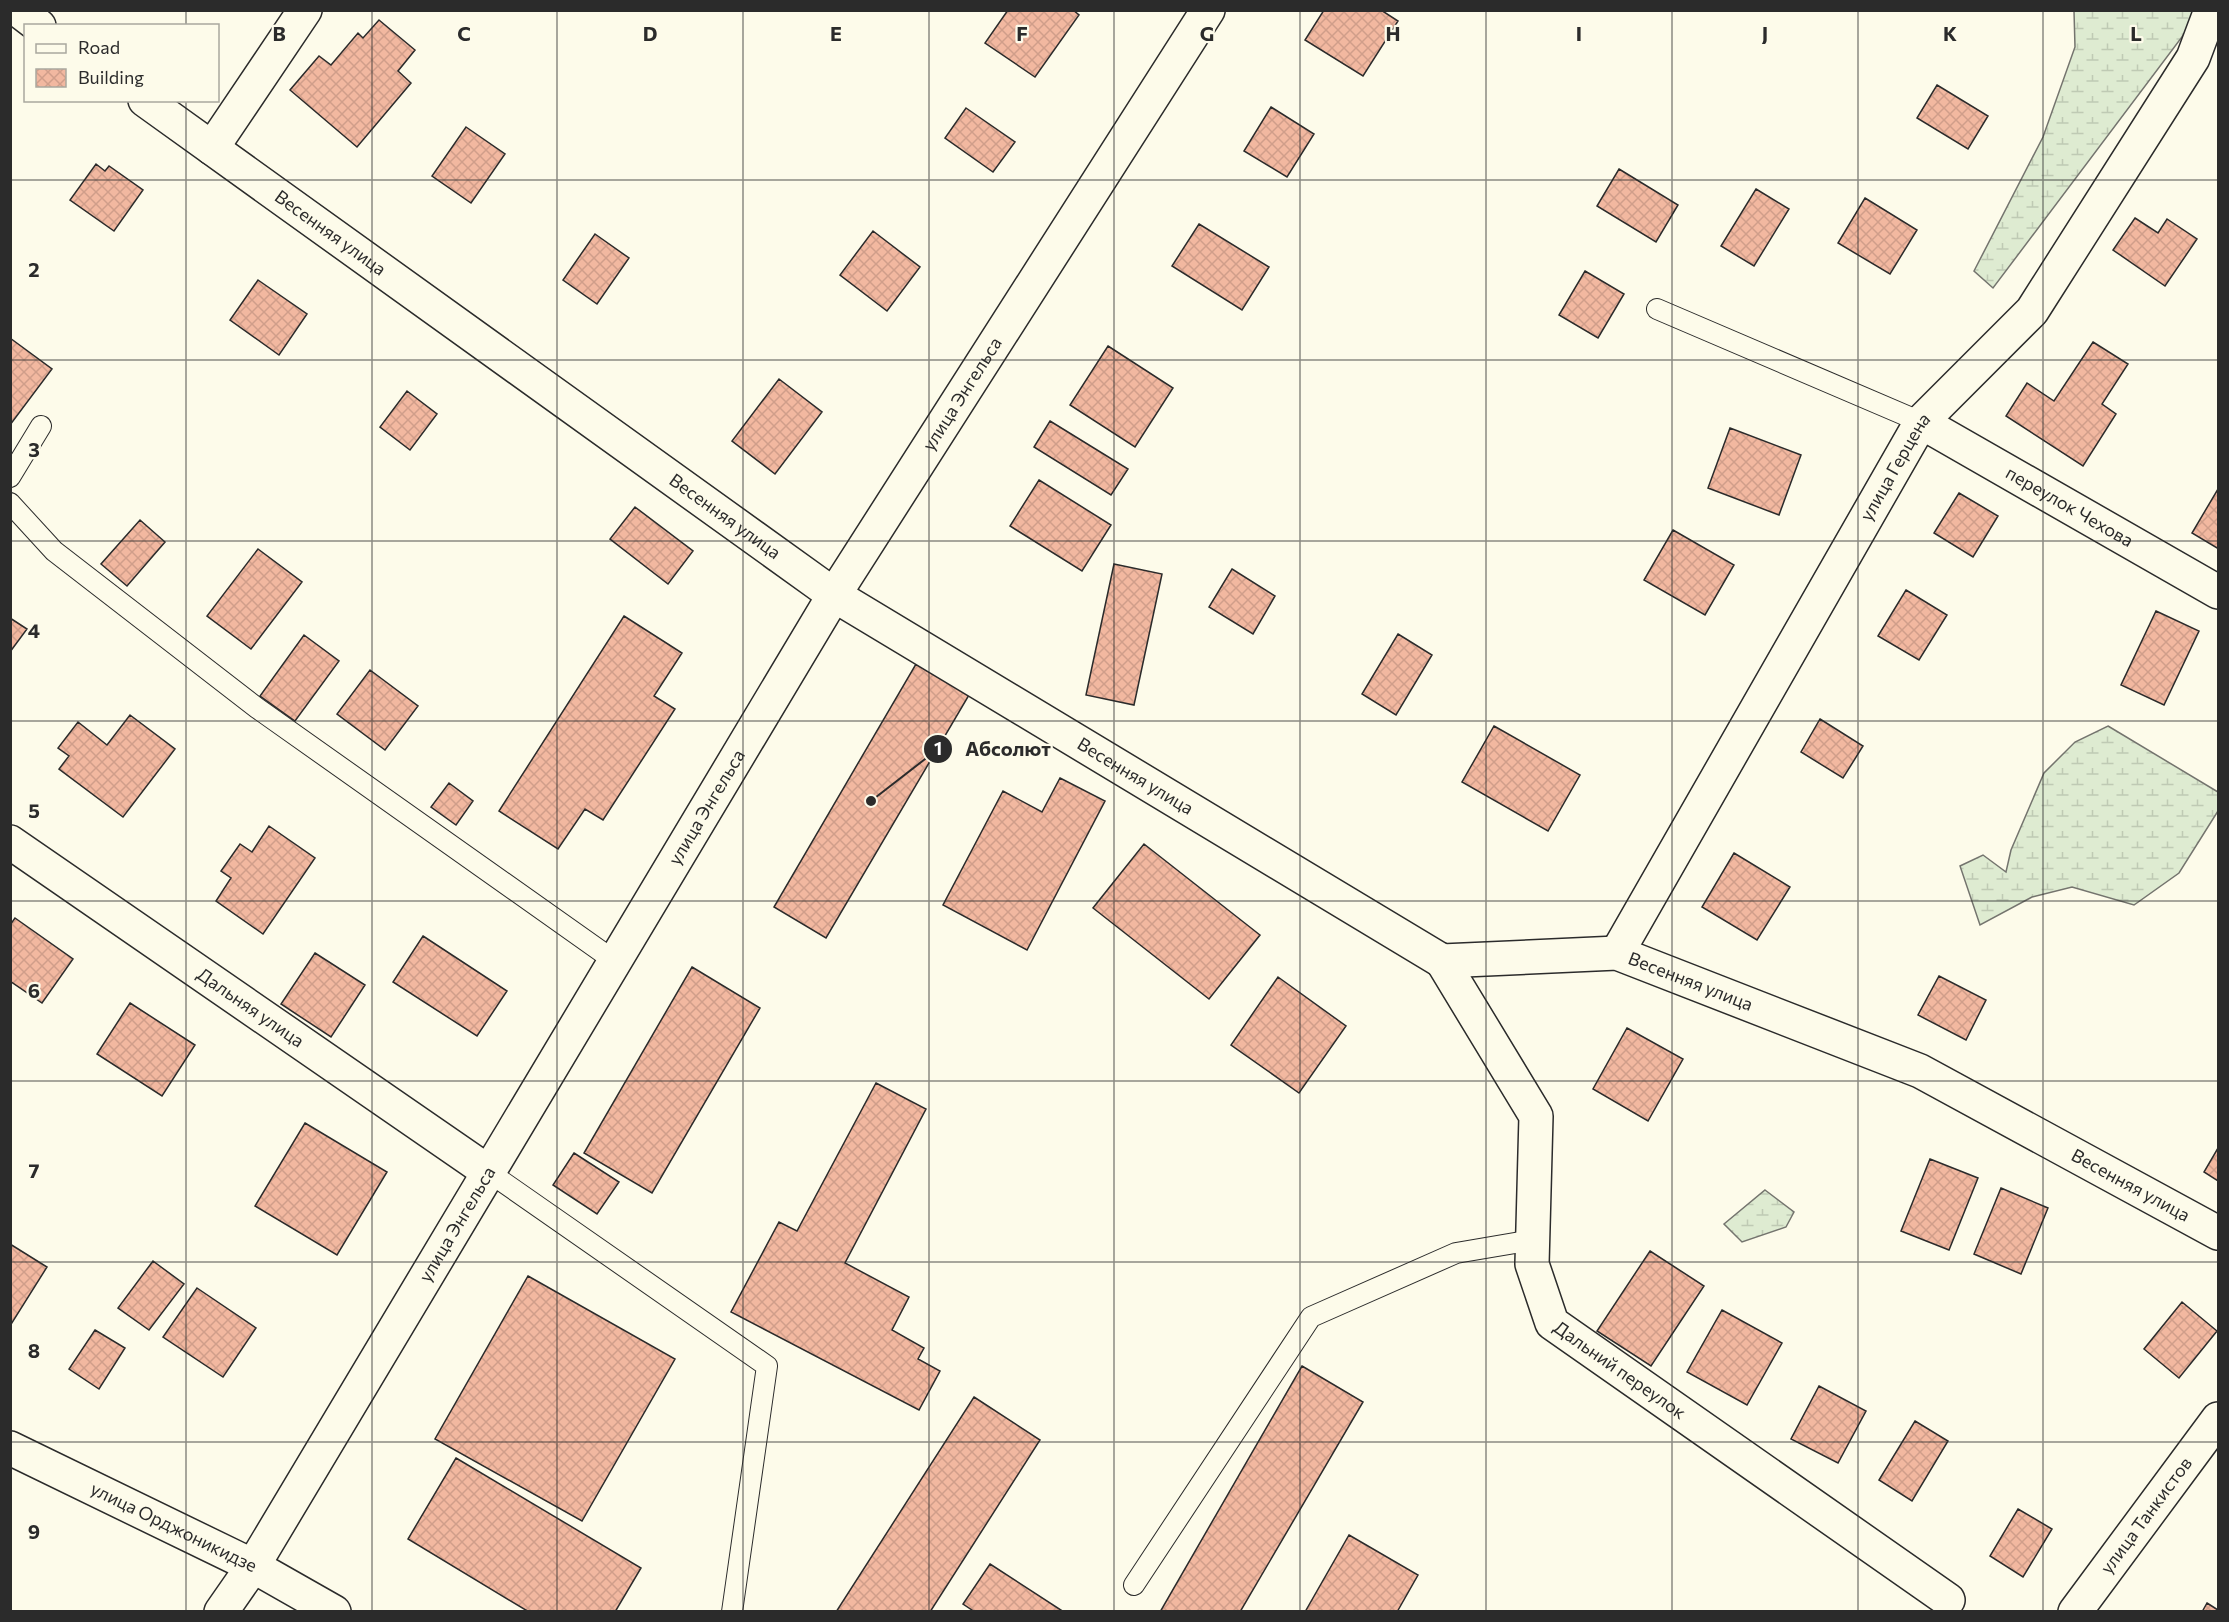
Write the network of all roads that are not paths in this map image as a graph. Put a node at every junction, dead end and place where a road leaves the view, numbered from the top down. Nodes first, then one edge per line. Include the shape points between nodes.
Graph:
1 (18, 10) edge
2 (305, 10) edge
3 (2211, 10) edge
4 (1196, 15) edge
5 (36, 24) edge
6 (148, 102) edge
7 (212, 148) junction
8 (1657, 309) dead end
9 (1921, 422) junction
10 (41, 426) dead end
11 (10, 477) edge
12 (10, 503) edge
13 (2218, 592) edge
14 (834, 595) junction
15 (10, 842) edge
16 (1617, 953) junction
17 (1442, 961) junction
18 (616, 962) junction
19 (490, 1173) junction
20 (2218, 1233) edge
21 (1533, 1240) junction
22 (2218, 1419) edge
23 (10, 1448) edge
24 (253, 1566) junction
25 (1134, 1585) dead end
26 (1950, 1606) edge
27 (221, 1611) edge
28 (334, 1611) edge
29 (732, 1611) edge
30 (2075, 1611) edge

1 - 5 street
2 - 7 street
3 - 9 street, улица Герцена via 2193,58 2032,311
4 - 14 street, улица Энгельса
6 - 7 street, Весенняя улица
7 - 14 street, Весенняя улица
8 - 9 lane
9 - 13 street, переулок Чехова
9 - 16 street, улица Герцена
10 - 11 lane
12 - 18 lane via 54,551 257,708
14 - 17 street, Весенняя улица
14 - 18 street, улица Энгельса
15 - 19 street, Дальняя улица
16 - 17 street, Весенняя улица
16 - 20 street, Весенняя улица via 1920,1071
17 - 21 street, Дальний переулок via 1536,1116
18 - 19 street, улица Энгельса
19 - 24 street, улица Энгельса
19 - 29 lane via 767,1366
21 - 25 lane via 1456,1253 1311,1317
21 - 26 street, Дальний переулок via 1532,1264 1552,1323
22 - 30 street, улица Танкистов
23 - 24 street, улица Орджоникидзе
24 - 27 street, улица Энгельса
24 - 28 street, улица Орджоникидзе

